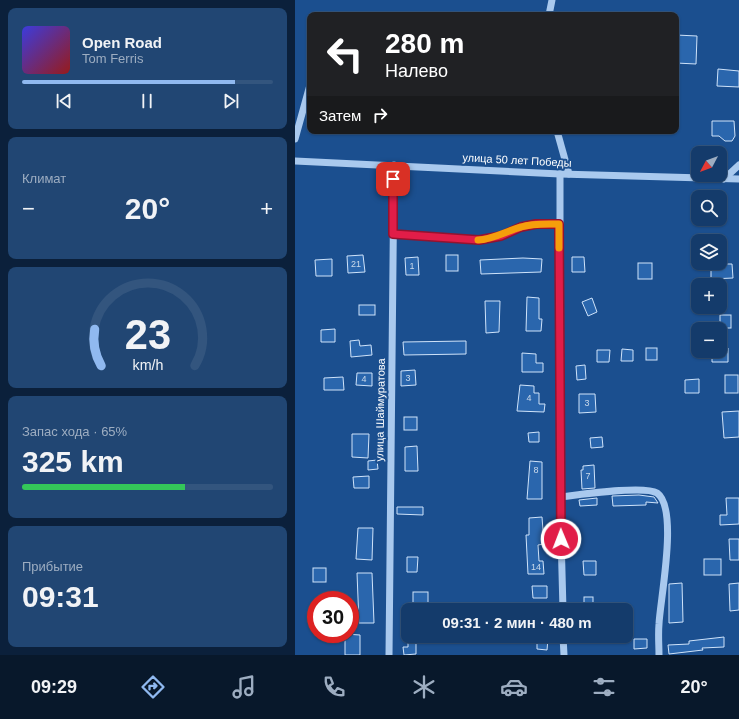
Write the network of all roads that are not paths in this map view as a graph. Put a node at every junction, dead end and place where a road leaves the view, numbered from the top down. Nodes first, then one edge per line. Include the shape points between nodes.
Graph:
1 (552, 0) edge
2 (550, 12) edge
3 (307, 96) edge
4 (558, 134) edge
5 (295, 139) edge
6 (295, 161) edge
7 (393, 165) junction
8 (739, 165) edge
9 (560, 174) junction
10 (569, 174) junction
11 (727, 176) edge
12 (691, 178) edge
13 (727, 179) edge
14 (739, 179) edge
15 (559, 224) junction
16 (393, 234) junction
17 (560, 497) junction
18 (563, 603) edge
19 (563, 643) edge
20 (389, 655) edge
21 (564, 655) edge
22 (659, 655) edge

1 - 2 street
3 - 5 street
4 - 10 street
6 - 7 street, улица 50 лет Победы
7 - 9 street, улица 50 лет Победы
7 - 16 street, улица Шаймуратова
8 - 11 street
9 - 10 street, улица 50 лет Победы
9 - 15 street
10 - 12 street, улица 50 лет Победы
13 - 14 street, улица 50 лет Победы
15 - 16 street via 536,224 521,227 501,236 479,240
15 - 17 street
16 - 20 street, улица Шаймуратова
17 - 18 street
17 - 22 street via 639,490 657,493 662,499 666,507 667,553 659,626
19 - 21 street

